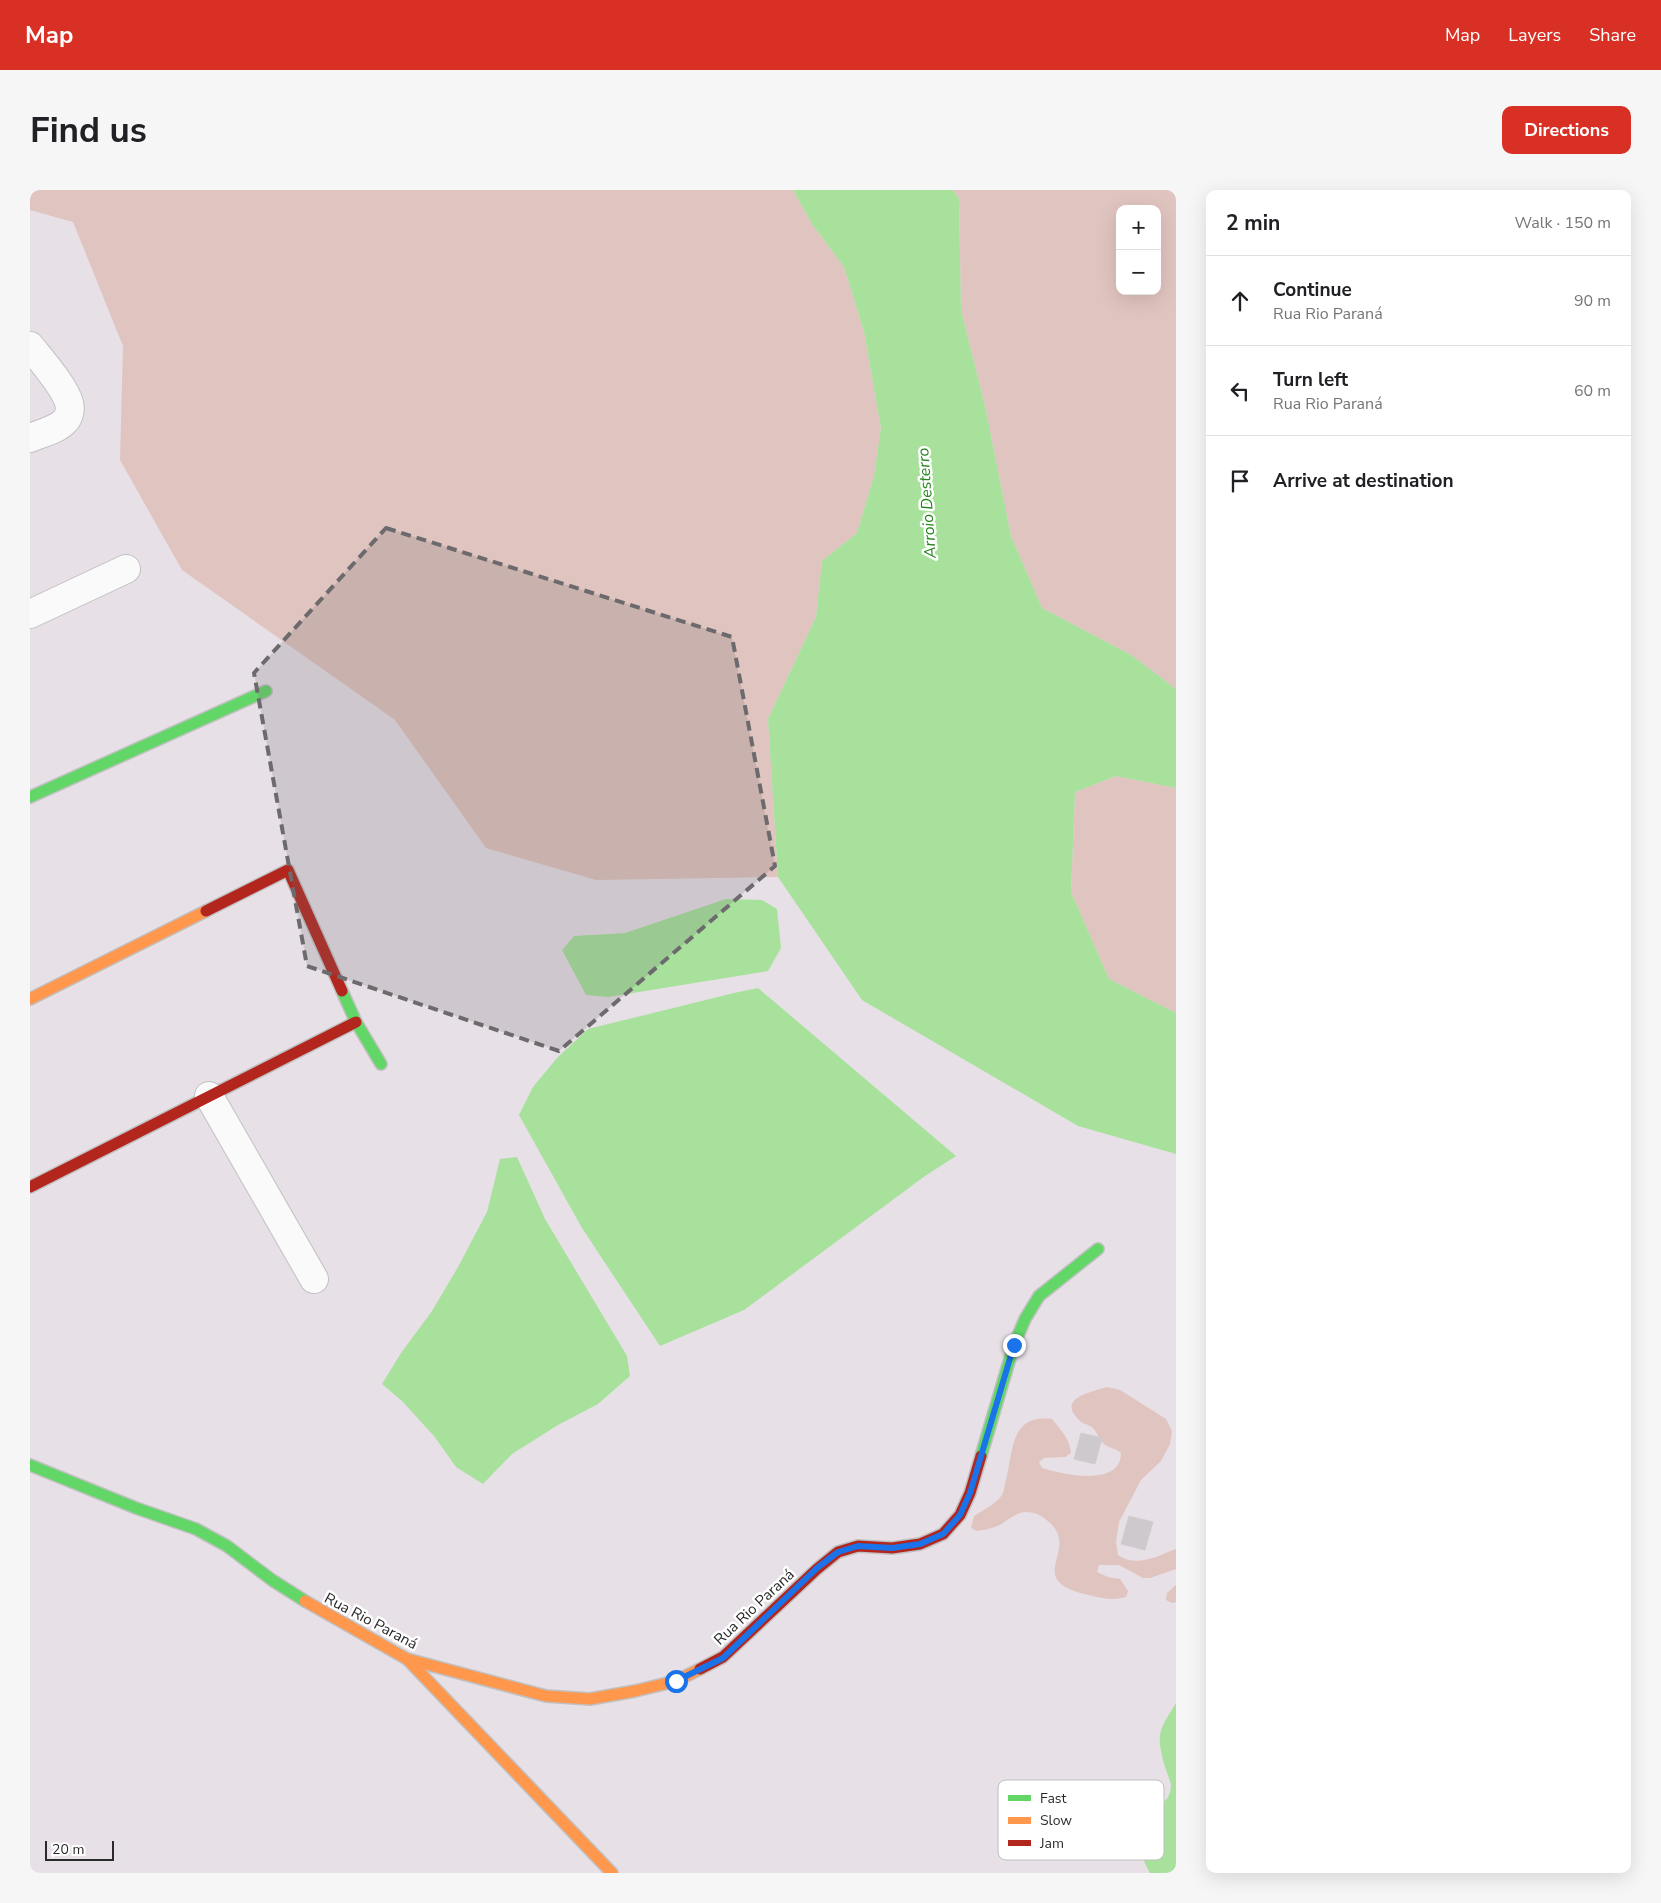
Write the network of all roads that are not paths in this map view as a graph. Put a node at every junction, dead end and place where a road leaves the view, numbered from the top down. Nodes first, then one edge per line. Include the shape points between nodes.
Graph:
1 (30, 346) edge
2 (30, 438) edge
3 (126, 569) dead end
4 (30, 614) edge
5 (266, 691) dead end
6 (30, 797) edge
7 (30, 999) edge
8 (356, 1022) junction
9 (381, 1064) dead end
10 (209, 1096) junction
11 (30, 1187) edge
12 (1098, 1249) dead end
13 (314, 1279) dead end
14 (30, 1465) edge
15 (407, 1659) junction
16 (612, 1873) edge

1 - 2 street via 70,404 64,422
3 - 4 street
5 - 6 street
7 - 8 street via 288,870
8 - 9 street
8 - 10 street
10 - 11 street
10 - 13 street
12 - 15 street, Rua Rio Paraná via 1039,1296 1024,1319 970,1493 960,1515 943,1534 920,1544 892,1548 858,1546 838,1552 723,1658 676,1681 636,1691 590,1699 546,1696
14 - 15 street, Rua Rio Paraná via 196,1529 227,1546 322,1612
15 - 16 street

